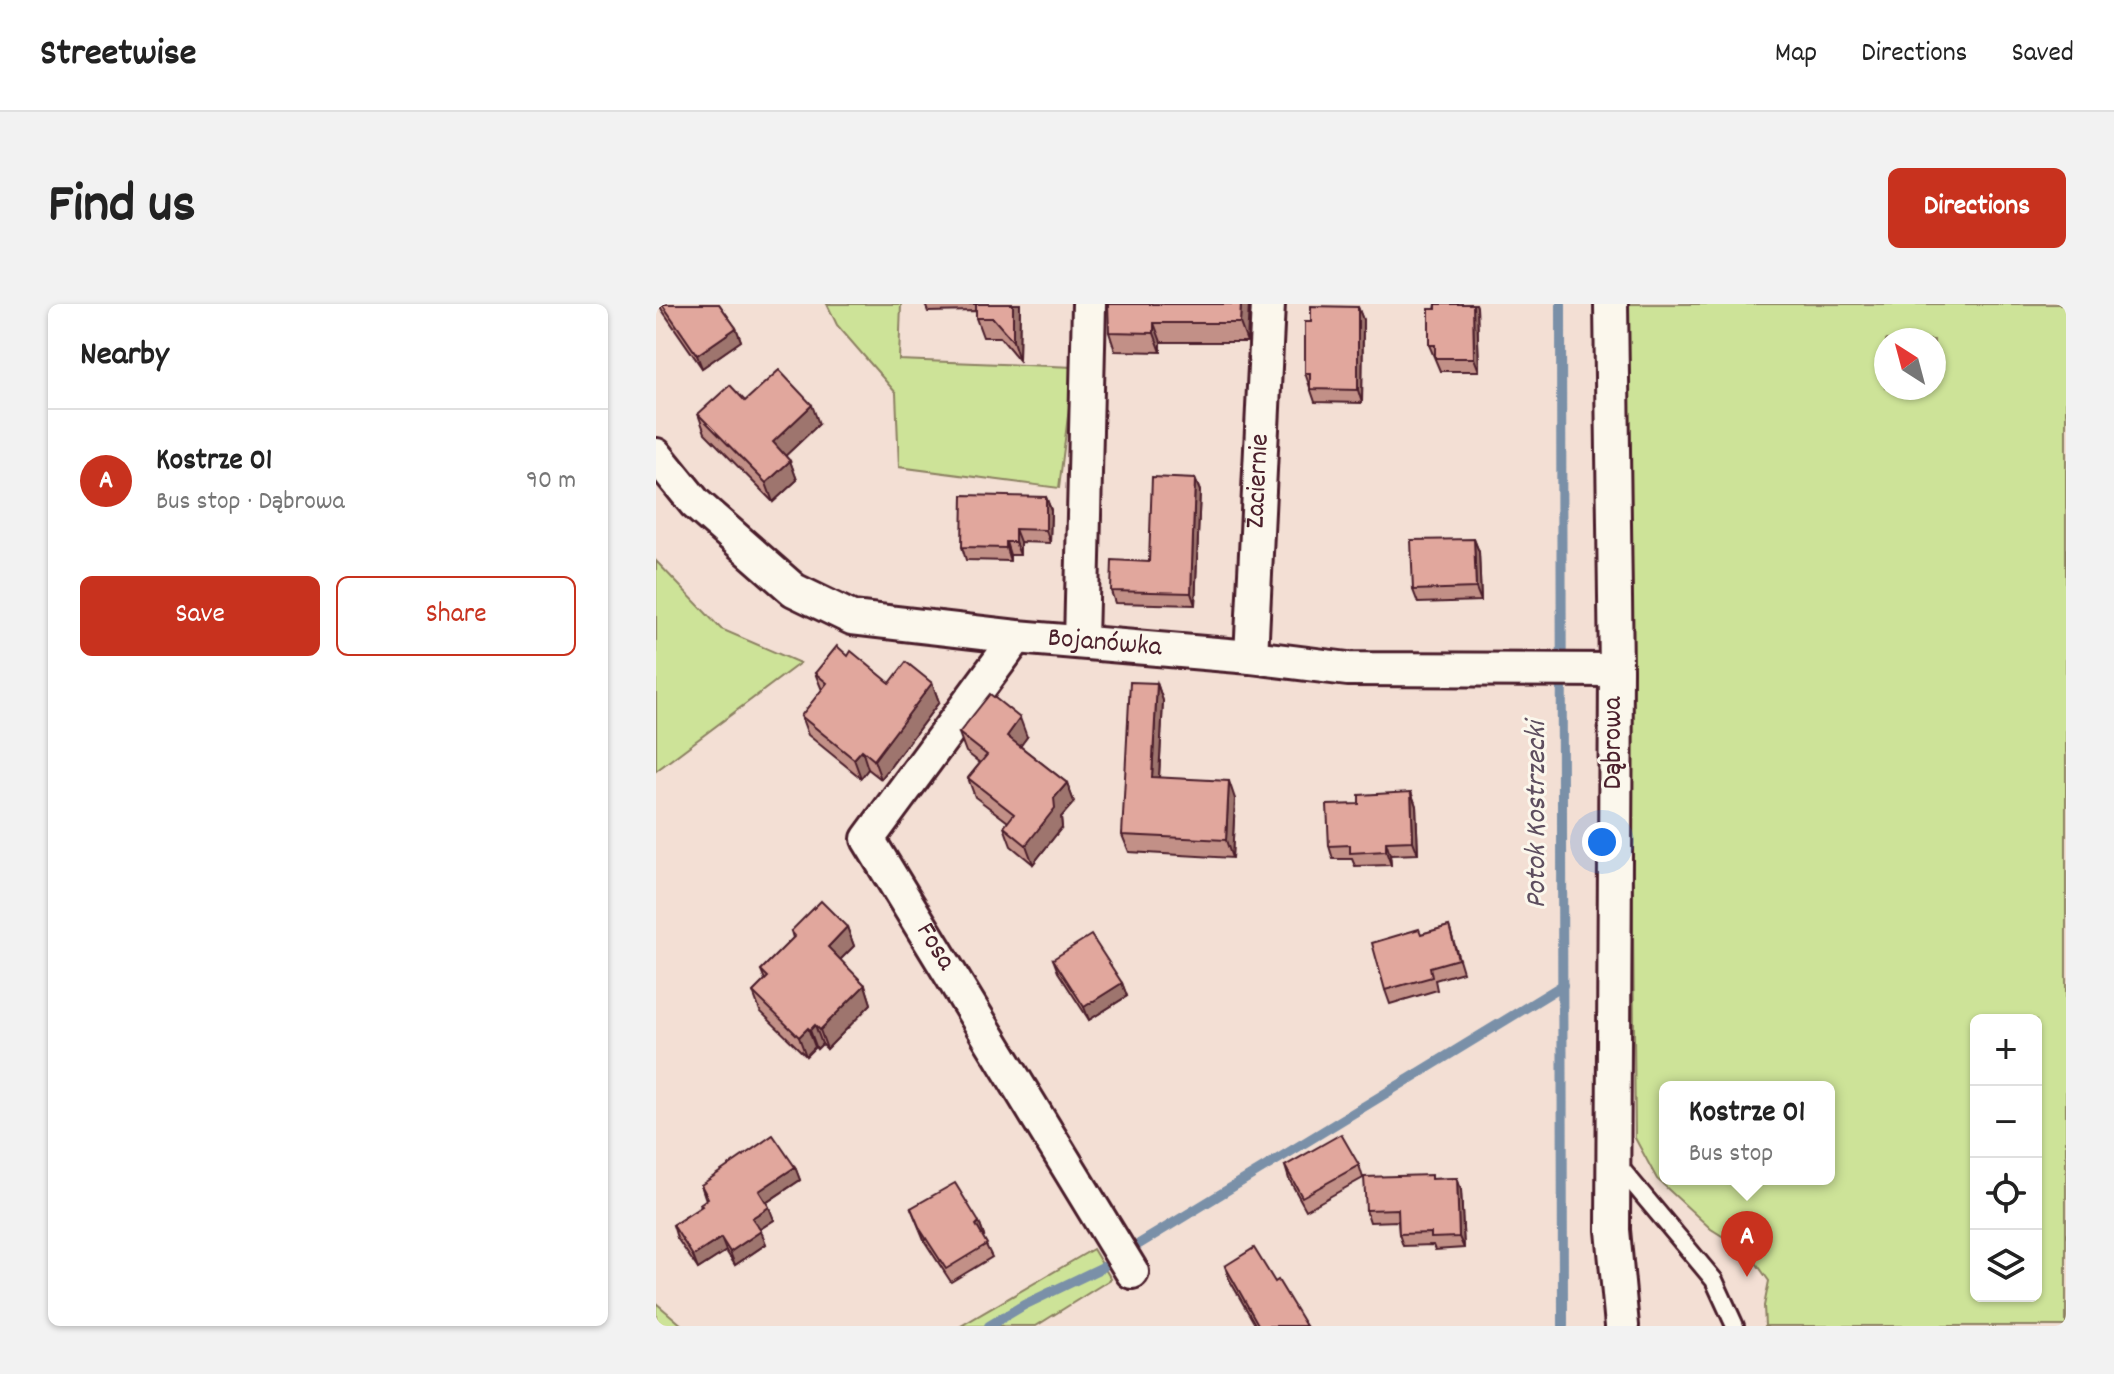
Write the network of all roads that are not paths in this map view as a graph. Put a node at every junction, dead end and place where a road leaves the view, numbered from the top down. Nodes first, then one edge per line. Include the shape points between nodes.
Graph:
1 (1089, 304) edge
2 (1268, 304) edge
3 (1611, 304) edge
4 (656, 455) edge
5 (1017, 637) junction
6 (1081, 642) junction
7 (1251, 657) junction
8 (1600, 670) junction
9 (1613, 1159) junction
10 (1132, 1272) dead end
11 (1622, 1326) edge
12 (1735, 1326) edge

1 - 6 street
2 - 7 street, Zaciernie
3 - 8 street, Dąbrowa
4 - 5 street, Bojanówka via 695,503 794,590 852,618
5 - 6 street, Bojanówka
5 - 10 street, Fosa via 868,839
6 - 7 street, Bojanówka
7 - 8 street, Bojanówka via 1348,669
8 - 9 street, Dąbrowa
9 - 11 street, Dąbrowa
9 - 12 lane via 1714,1280

